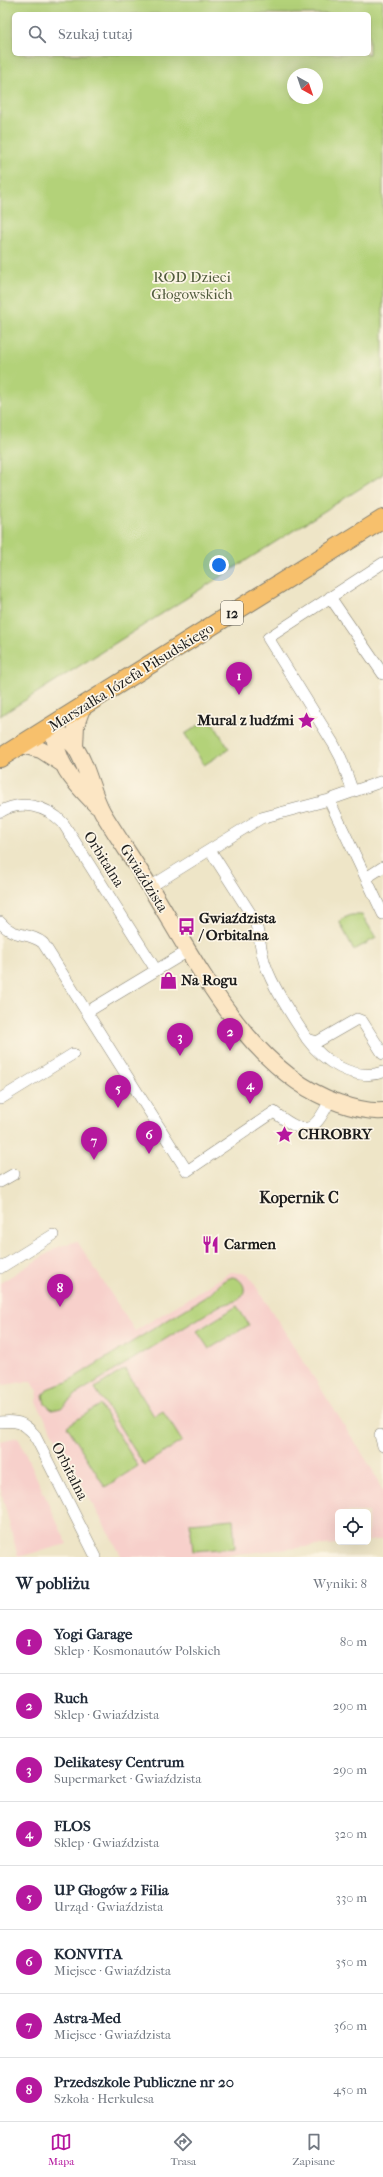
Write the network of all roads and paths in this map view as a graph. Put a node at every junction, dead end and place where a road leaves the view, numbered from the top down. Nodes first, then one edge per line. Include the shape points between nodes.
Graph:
1 (383, 519) edge
2 (383, 563) edge
3 (330, 596) junction
4 (383, 674) edge
5 (82, 708) junction
6 (52, 727) junction
7 (22, 744) junction
8 (75, 747) junction
9 (0, 758) edge
10 (61, 763) junction
11 (383, 781) edge
12 (353, 792) junction
13 (329, 800) junction
14 (102, 811) junction
15 (0, 812) edge
16 (210, 850) junction
17 (383, 867) edge
18 (366, 878) junction
19 (150, 887) junction
20 (383, 914) edge
21 (0, 922) edge
22 (188, 951) junction
23 (156, 970) junction
24 (86, 1012) junction
25 (307, 1039) junction
26 (73, 1054) dead end
27 (383, 1054) edge
28 (383, 1072) edge
29 (0, 1099) edge
30 (330, 1100) junction
31 (383, 1111) edge
32 (14, 1174) dead end
33 (0, 1182) edge
34 (52, 1235) dead end
35 (0, 1268) edge
36 (0, 1422) edge
37 (380, 1435) dead end
38 (383, 1446) edge
39 (96, 1557) edge

1 - 5 main road, Marszałka Józefa Piłsudskiego / 12
2 - 3 street
3 - 4 street
3 - 12 street via 268,638 333,743
5 - 6 main road, Marszałka Józefa Piłsudskiego / 12
5 - 8 street via 76,725
6 - 7 main road, Marszałka Józefa Piłsudskiego / 12
6 - 8 street, Gwiaździsta
6 - 10 street, Gwiaździsta
7 - 9 main road, Marszałka Józefa Piłsudskiego / 12
7 - 10 street via 41,750
8 - 14 street, Gwiaździsta
10 - 14 street, Gwiaździsta via 77,786
11 - 12 street
12 - 13 street
13 - 16 street via 261,818
13 - 18 street
14 - 19 street, Gwiaździsta
15 - 23 street, Orbitalna via 19,805 34,806 56,815 63,822
16 - 19 street
16 - 25 street via 254,919 259,930 265,964 289,1012
17 - 18 street
18 - 20 street
19 - 22 street, Gwiaździsta
21 - 24 street via 10,932 38,938 43,943
22 - 23 street
22 - 30 street, Gwiaździsta via 224,1005 265,1055 290,1078 314,1094
23 - 24 street
24 - 30 street via 187,1171 274,1112 299,1128 308,1129 320,1120
25 - 27 street via 317,1042 357,1019 362,1021
25 - 28 street via 317,1052 336,1066 368,1074
26 - 29 street
30 - 31 street, Gwiaździsta via 353,1108
32 - 33 street
34 - 35 street
36 - 39 street, Orbitalna via 19,1421 34,1434
37 - 38 street

